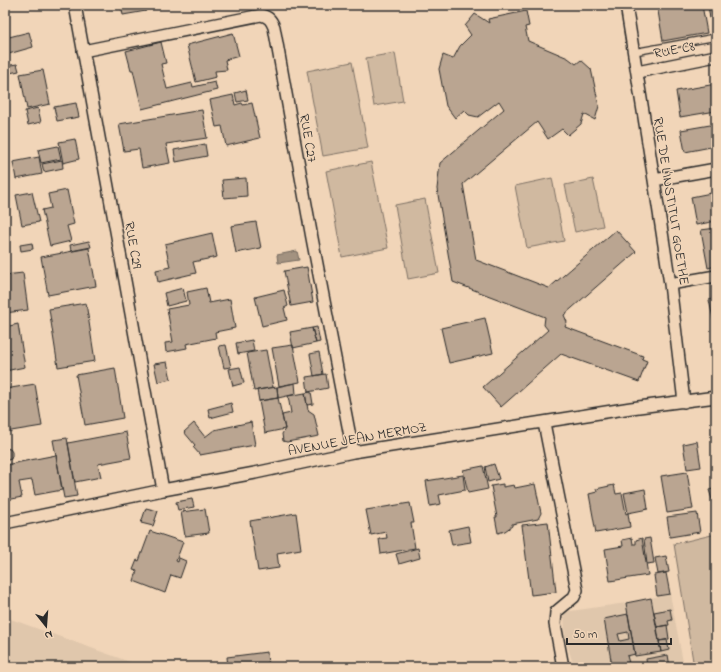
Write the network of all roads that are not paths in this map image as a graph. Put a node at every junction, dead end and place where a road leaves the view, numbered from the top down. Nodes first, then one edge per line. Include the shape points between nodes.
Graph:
1 (75, 5) edge
2 (626, 5) edge
3 (716, 37) edge
4 (83, 51) junction
5 (634, 52) junction
6 (716, 56) edge
7 (637, 72) junction
8 (716, 169) edge
9 (654, 180) junction
10 (716, 276) edge
11 (670, 284) junction
12 (716, 397) edge
13 (684, 402) junction
14 (544, 423) junction
15 (353, 452) junction
16 (163, 490) junction
17 (5, 523) edge
18 (563, 667) edge

1 - 4 street, RUE C29
2 - 5 street, RUE DE L'INSTITUT GOETHE
3 - 5 lane
4 - 15 street, RUE C27 via 261,15 270,19 274,27
4 - 16 street, RUE C29
5 - 7 street, RUE DE L'INSTITUT GOETHE
6 - 7 street, RUE C8
7 - 9 street, RUE DE L'INSTITUT GOETHE
8 - 9 street
9 - 11 street, RUE DE L'INSTITUT GOETHE
10 - 11 street
11 - 13 street, RUE DE L'INSTITUT GOETHE
12 - 13 street, AVENUE JEAN MERMOZ
13 - 14 street, AVENUE JEAN MERMOZ
14 - 15 street, AVENUE JEAN MERMOZ
14 - 18 street via 577,590 574,597 556,612 555,624
15 - 16 street, AVENUE JEAN MERMOZ
16 - 17 street, AVENUE JEAN MERMOZ

